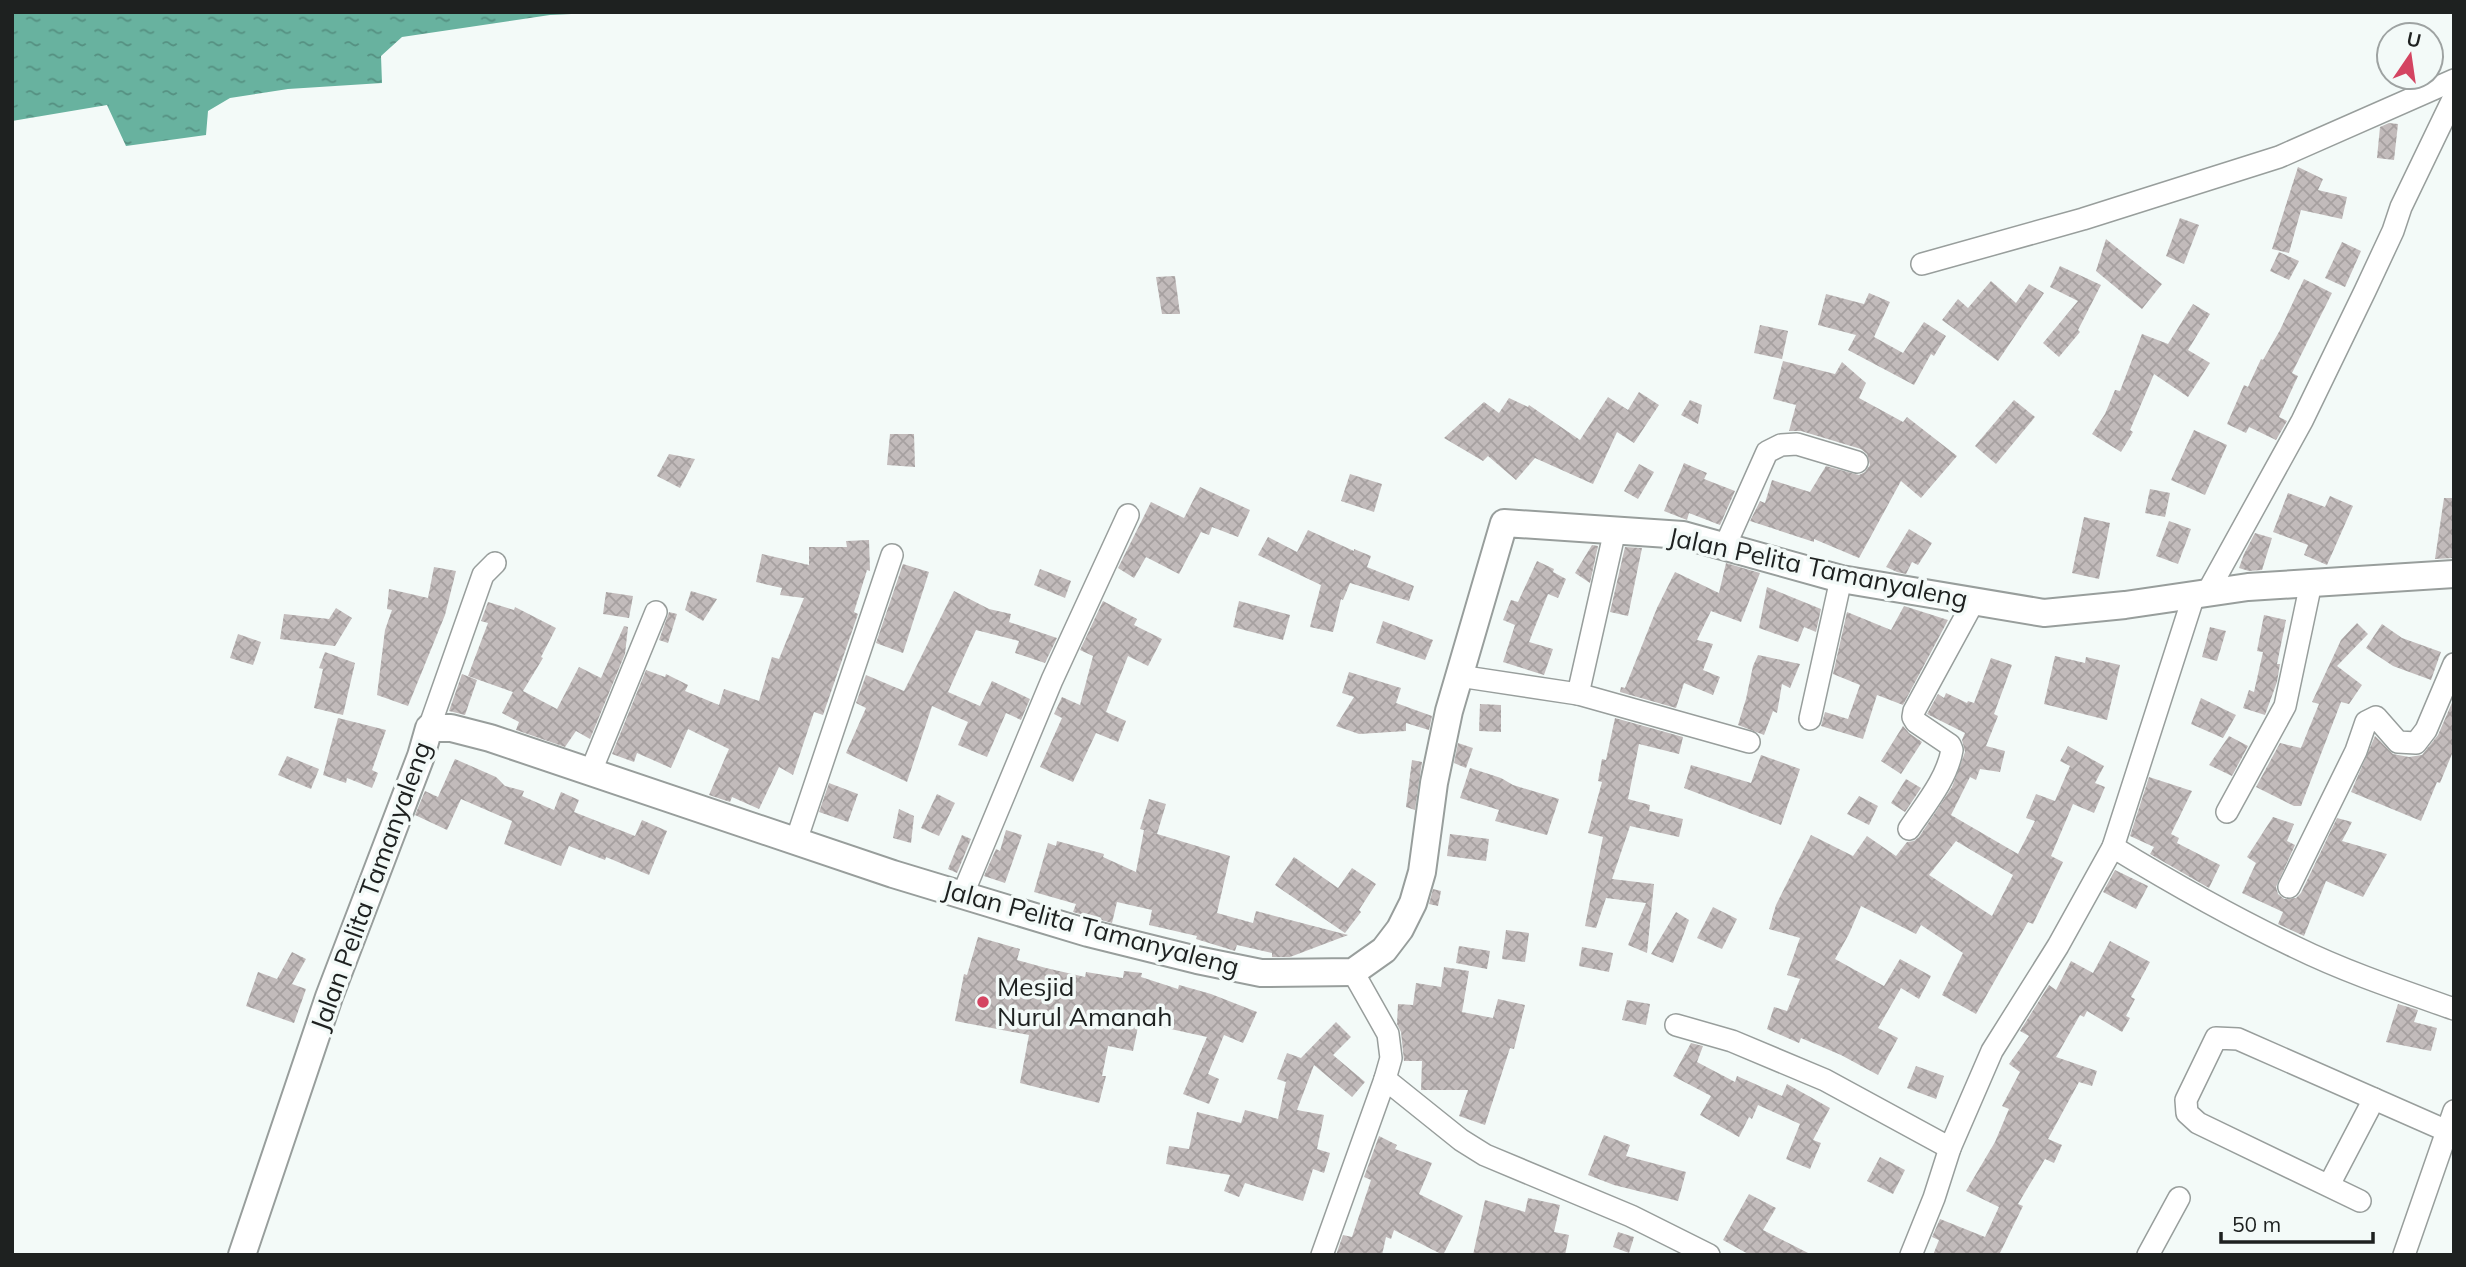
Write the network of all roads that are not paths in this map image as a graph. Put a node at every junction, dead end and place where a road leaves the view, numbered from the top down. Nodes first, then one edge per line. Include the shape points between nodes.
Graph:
1 (2454, 80) edge
2 (2454, 97) edge
3 (1922, 264) dead end
4 (1857, 462) dead end
5 (1128, 515) dead end
6 (1615, 530) junction
7 (1725, 546) junction
8 (892, 555) dead end
9 (495, 563) dead end
10 (2454, 574) edge
11 (1842, 579) junction
12 (2311, 583) junction
13 (2200, 594) junction
14 (1974, 601) junction
15 (656, 612) dead end
16 (2454, 664) edge
17 (1459, 676) junction
18 (1578, 694) junction
19 (1810, 719) dead end
20 (429, 728) junction
21 (1749, 742) dead end
22 (591, 771) junction
23 (2227, 812) dead end
24 (1909, 829) dead end
25 (796, 841) junction
26 (2113, 847) junction
27 (2289, 887) dead end
28 (962, 896) junction
29 (1353, 972) junction
30 (2454, 1009) edge
31 (1676, 1025) dead end
32 (1385, 1079) junction
33 (2374, 1099) junction
34 (2454, 1111) edge
35 (2447, 1131) junction
36 (1950, 1148) junction
37 (2329, 1185) junction
38 (2179, 1198) dead end
39 (2361, 1201) dead end
40 (242, 1255) edge
41 (1322, 1255) edge
42 (1709, 1255) edge
43 (1911, 1255) edge
44 (2148, 1255) edge
45 (2404, 1255) edge

1 - 3 street via 2279,156 2083,219
2 - 13 street via 2302,422
4 - 7 street via 1797,444 1782,444 1768,452
5 - 28 street via 1052,680
6 - 7 street, Jalan Pelita Tamanyaleng via 1683,535
6 - 17 street, Jalan Pelita Tamanyaleng via 1504,523
6 - 18 street
7 - 11 street, Jalan Pelita Tamanyaleng
8 - 25 street
9 - 20 street via 483,575
10 - 12 street, Jalan Pelita Tamanyaleng
11 - 14 street, Jalan Pelita Tamanyaleng
11 - 19 street
12 - 13 street, Jalan Pelita Tamanyaleng
12 - 23 street via 2285,706
13 - 14 street, Jalan Pelita Tamanyaleng via 2044,613
13 - 26 street
14 - 24 street via 1914,711 1916,722 1952,750 1933,793
15 - 22 street
16 - 27 street via 2416,743 2398,742 2376,717 2366,722
17 - 18 street
17 - 29 street, Jalan Pelita Tamanyaleng via 1440,750 1413,903 1384,950
18 - 21 street
20 - 22 street, Jalan Pelita Tamanyaleng via 471,732
20 - 40 street, Jalan Pelita Tamanyaleng via 329,997
22 - 25 street, Jalan Pelita Tamanyaleng
25 - 28 street, Jalan Pelita Tamanyaleng
26 - 30 street via 2297,948
26 - 36 street via 2059,946 1992,1051
28 - 29 street, Jalan Pelita Tamanyaleng via 1088,933 1236,968
29 - 32 street via 1388,1034 1391,1058
31 - 36 street via 1732,1041 1825,1080
32 - 41 street
32 - 42 street via 1485,1155 1632,1216
33 - 35 street
33 - 37 street
33 - 37 street via 2238,1039 2216,1038 2186,1100 2187,1113 2198,1123
34 - 35 street
35 - 45 street
36 - 43 street
37 - 39 street
38 - 44 street

